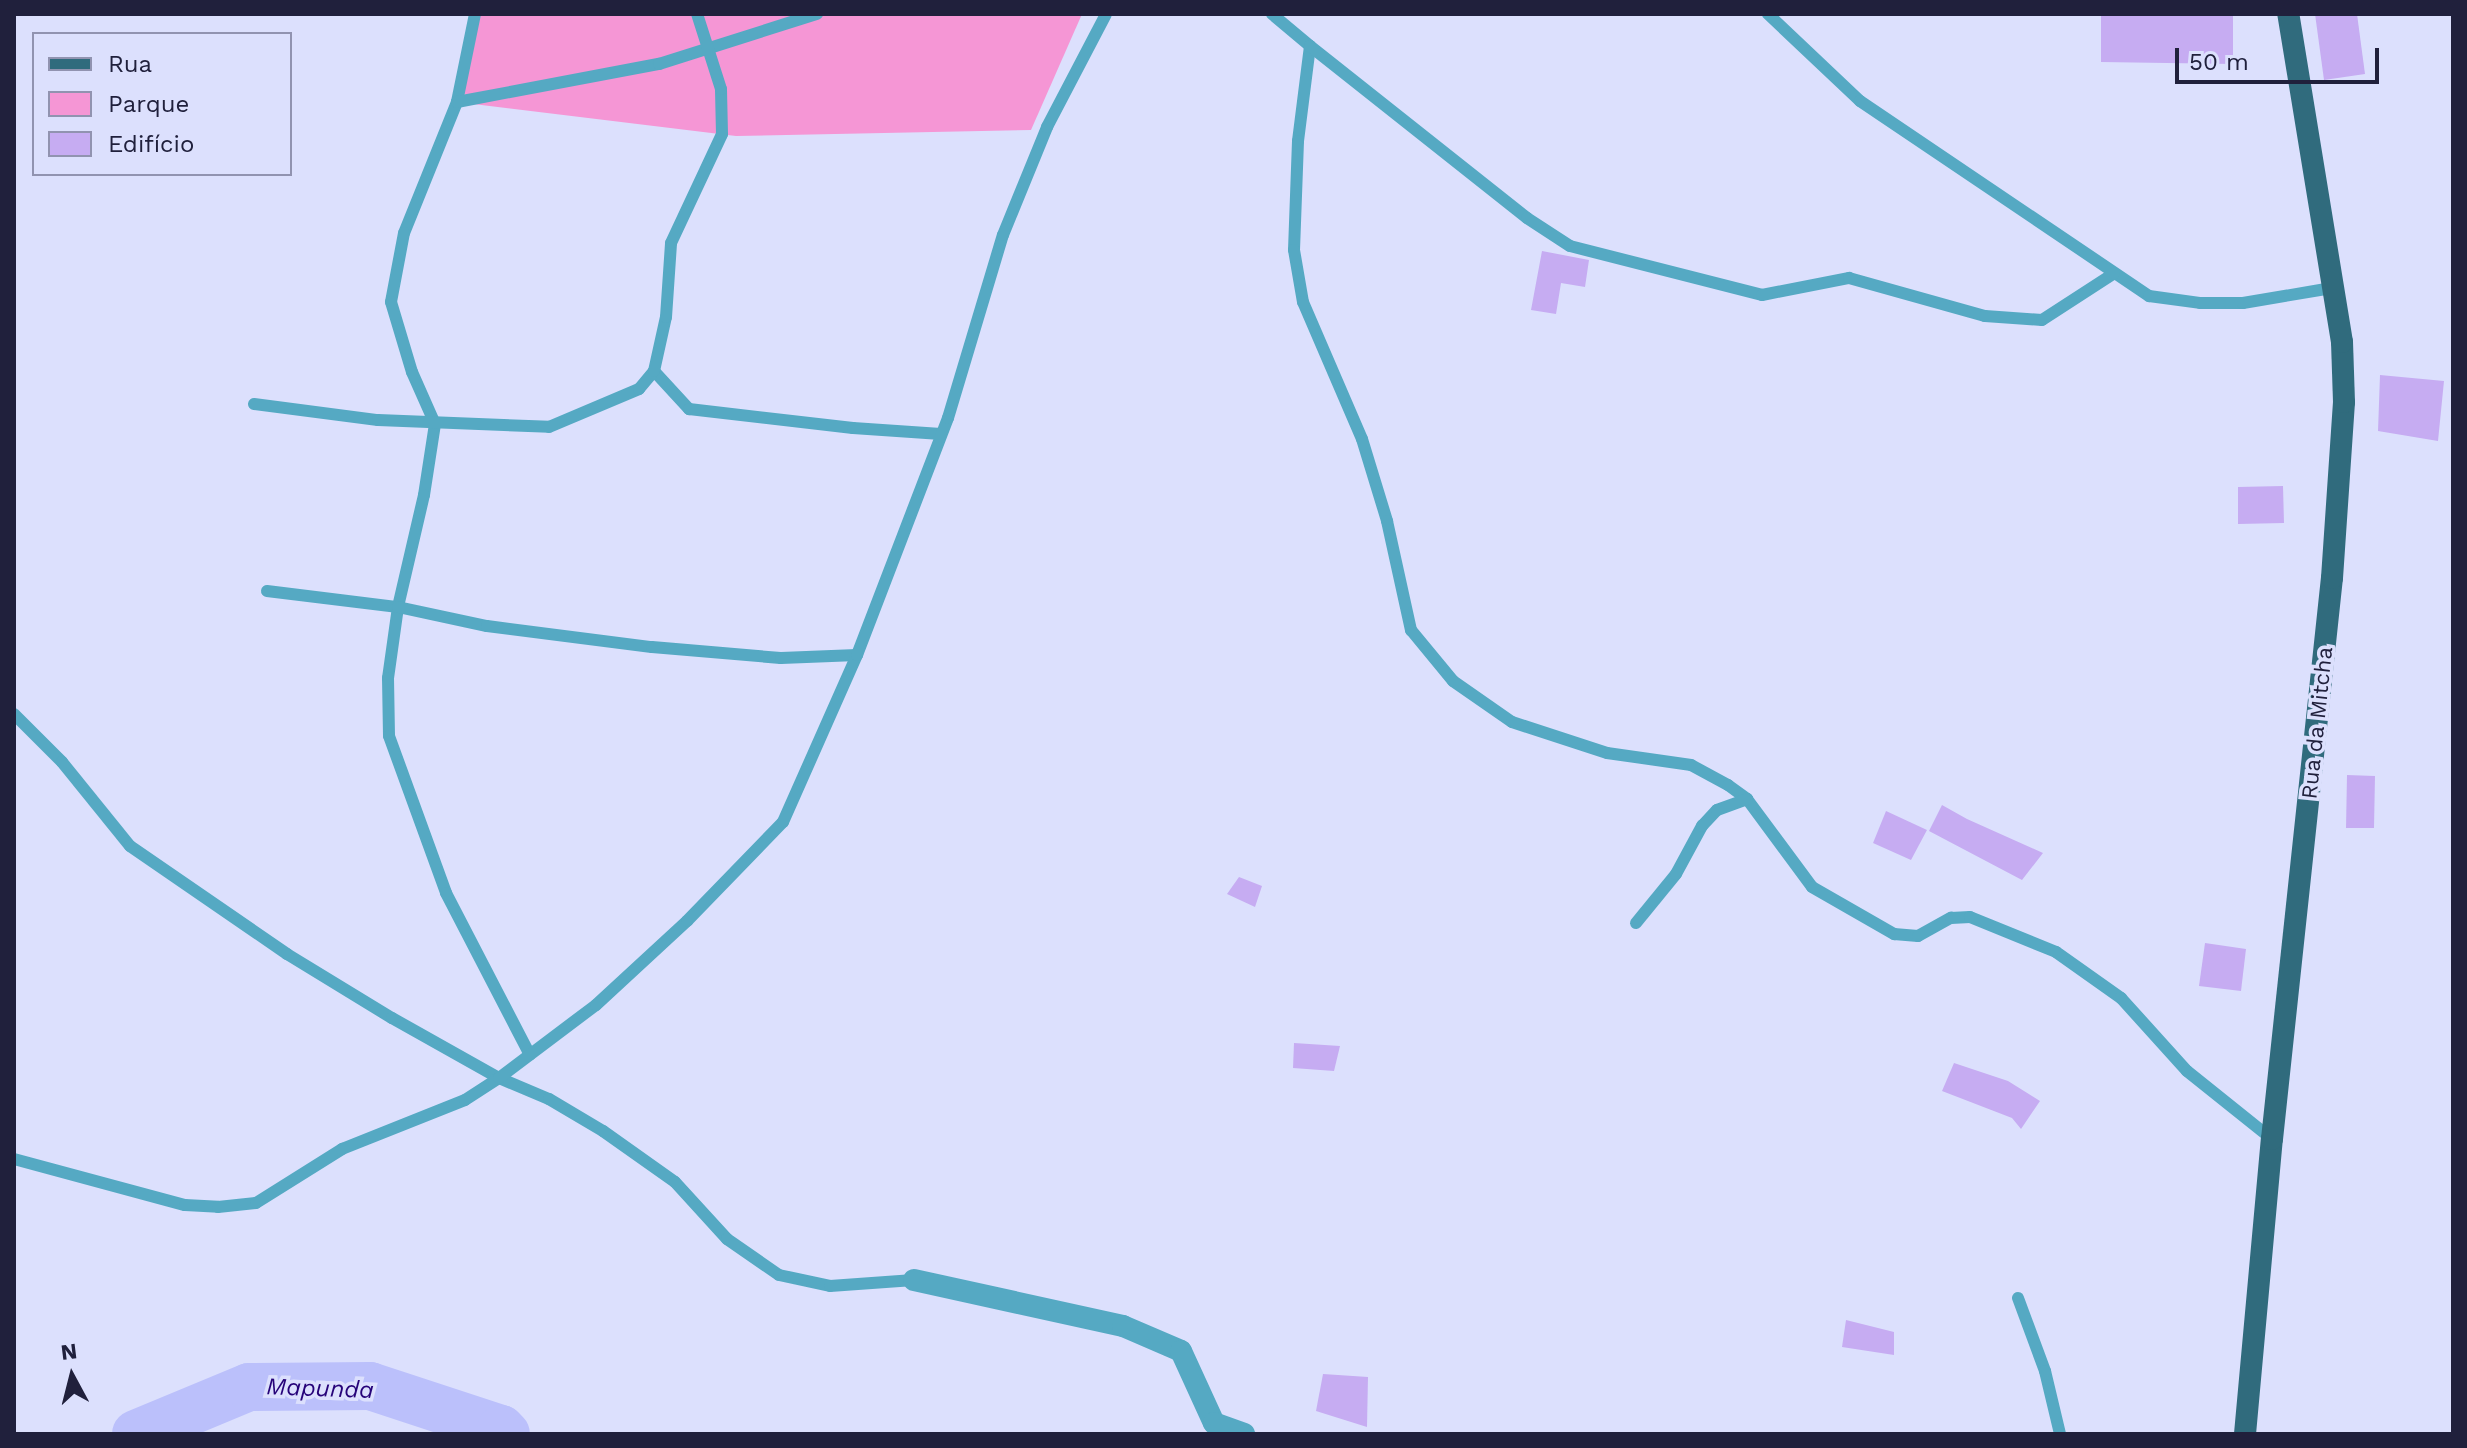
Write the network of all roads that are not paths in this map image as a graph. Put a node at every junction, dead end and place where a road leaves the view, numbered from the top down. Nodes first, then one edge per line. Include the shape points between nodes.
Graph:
1 (475, 14) edge
2 (697, 14) edge
3 (817, 14) edge
4 (1106, 14) edge
5 (1272, 14) edge
6 (1768, 14) edge
7 (2288, 14) edge
8 (1310, 46) junction
9 (709, 49) junction
10 (457, 102) junction
11 (2113, 274) junction
12 (2332, 288) junction
13 (654, 371) junction
14 (254, 404) dead end
15 (435, 424) junction
16 (941, 434) junction
17 (267, 591) dead end
18 (398, 607) junction
19 (857, 655) junction
20 (14, 714) edge
21 (1747, 799) junction
22 (1636, 923) dead end
23 (530, 1055) junction
24 (499, 1078) junction
25 (2272, 1139) junction
26 (14, 1159) edge
27 (914, 1280) joint
28 (2018, 1298) dead end
29 (1244, 1434) edge
30 (2060, 1434) edge
31 (2245, 1434) edge

1 - 10 lane
2 - 9 lane
3 - 9 lane
4 - 16 lane via 1047,127 1003,235
5 - 8 lane
6 - 11 lane via 1860,101
7 - 12 main road, Rua da Mitcha
8 - 11 lane via 1527,218 1570,246 1762,295 1849,278 1985,316 2042,320
8 - 21 lane via 1298,141 1294,250 1303,302 1362,439 1411,630 1453,681 1512,722 1607,753 1691,765
9 - 10 lane via 576,82
9 - 13 lane via 721,89 722,134 671,243 666,317
10 - 15 lane via 404,233 391,302
11 - 12 lane via 2149,296 2200,303 2243,303
12 - 25 main road, Rua da Mitcha via 2342,342 2340,472
13 - 15 lane via 639,389 549,427
13 - 16 lane via 689,409
14 - 15 lane
15 - 18 lane
16 - 19 lane
17 - 18 lane
18 - 19 lane via 487,626 652,647 781,658
18 - 23 lane via 388,678 389,736 446,893
19 - 23 lane via 783,822 619,984
20 - 24 lane via 62,762 130,846 287,954
21 - 22 lane via 1717,810 1702,826 1676,874
21 - 25 lane via 1812,887 1894,934 1918,936 1951,918 1970,917 2056,952 2121,998 2187,1071
23 - 24 lane
24 - 26 lane via 465,1100 342,1149 256,1203 185,1205
24 - 27 lane via 549,1099 675,1182 727,1239 779,1275 830,1286
25 - 31 main road, Rua da Mitcha
27 - 29 street via 1123,1326 1181,1351 1214,1423
28 - 30 lane via 2045,1371

